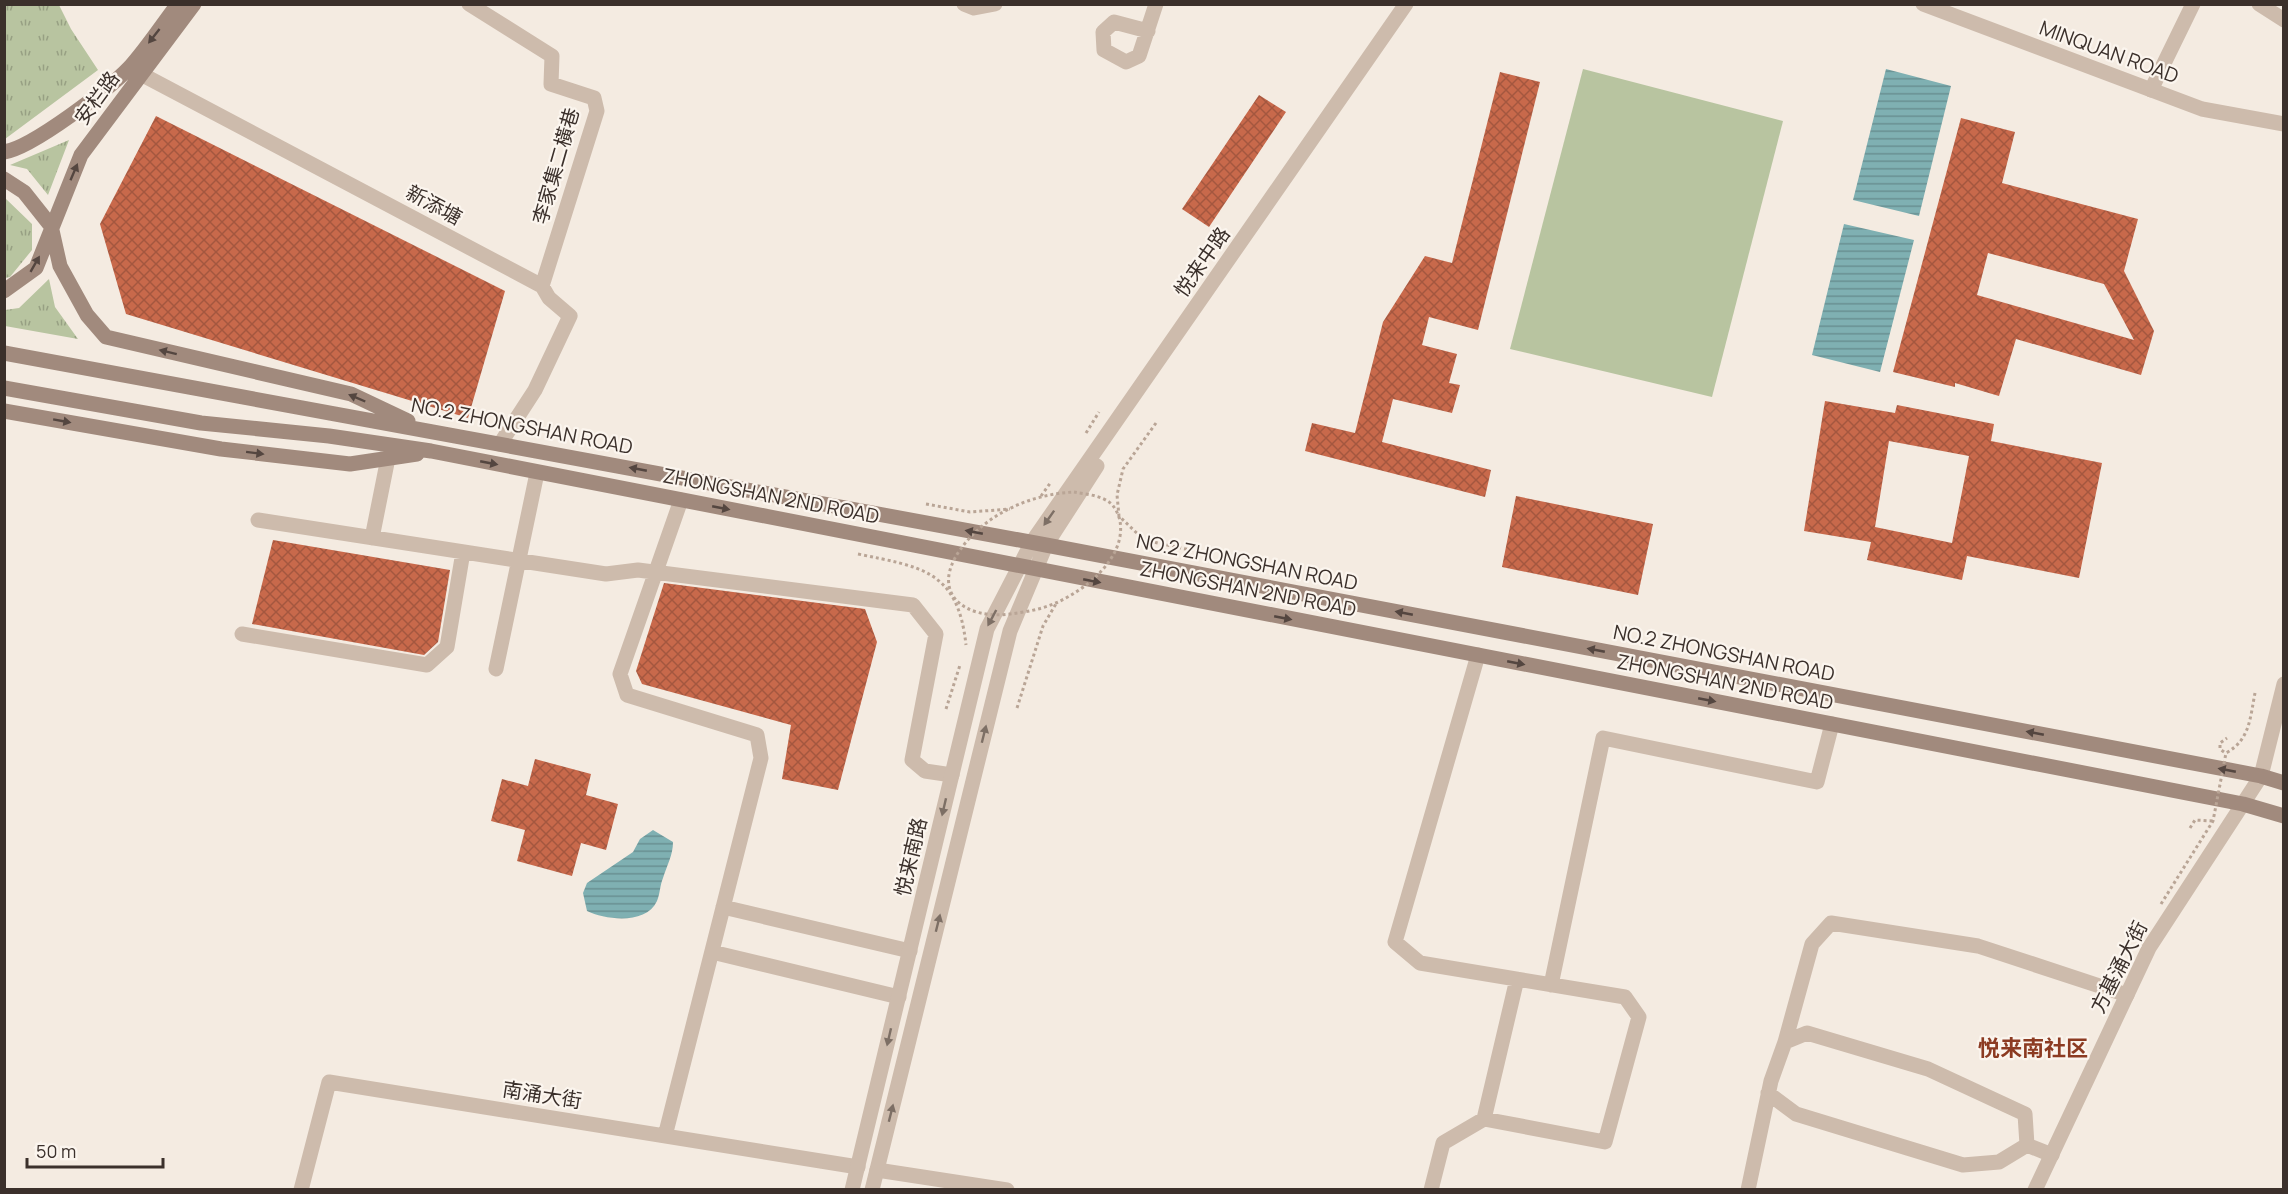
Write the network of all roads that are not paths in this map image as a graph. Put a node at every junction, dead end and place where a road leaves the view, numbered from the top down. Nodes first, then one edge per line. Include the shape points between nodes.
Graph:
1 (178, 4) edge
2 (194, 4) edge
3 (469, 4) edge
4 (964, 4) edge
5 (995, 4) edge
6 (1156, 4) edge
7 (1406, 4) edge
8 (1416, 4) edge
9 (1923, 4) edge
10 (2193, 4) edge
11 (2259, 4) edge
12 (488, 10) edge
13 (2283, 20) edge
14 (1148, 32) junction
15 (141, 74) junction
16 (2151, 90) junction
17 (2283, 124) edge
18 (4, 152) edge
19 (4, 179) edge
20 (51, 226) junction
21 (542, 286) junction
22 (4, 291) edge
23 (4, 353) edge
24 (4, 388) edge
25 (4, 411) edge
26 (429, 430) junction
27 (500, 444) junction
28 (431, 451) junction
29 (388, 458) junction
30 (537, 473) junction
31 (681, 500) junction
32 (258, 520) dead end
33 (372, 538) junction
34 (1039, 544) junction
35 (463, 552) junction
36 (519, 561) junction
37 (1027, 568) junction
38 (656, 572) junction
39 (242, 634) dead end
40 (1478, 655) junction
41 (496, 669) dead end
42 (2283, 684) edge
43 (1832, 724) junction
44 (952, 775) junction
45 (2261, 776) junction
46 (2283, 783) edge
47 (2243, 804) junction
48 (2283, 816) edge
49 (723, 907) junction
50 (910, 951) junction
51 (712, 952) junction
52 (1516, 979) junction
53 (1551, 985) junction
54 (2127, 994) junction
55 (899, 997) junction
56 (1785, 1042) junction
57 (1768, 1093) junction
58 (1484, 1119) junction
59 (665, 1136) junction
60 (2027, 1145) junction
61 (2052, 1155) junction
62 (858, 1167) junction
63 (877, 1170) junction
64 (301, 1190) edge
65 (852, 1190) edge
66 (872, 1190) edge
67 (1007, 1190) edge
68 (1431, 1190) edge
69 (1748, 1190) edge
70 (2036, 1190) edge

1 -> 18 main road, 安栏路 via 129,68 45,134
2 - 15 main road, 安栏路
3 - 12 street
4 - 5 street via 974,8
6 - 14 street
7 -> 34 street, 悦来中路
8 - 34 street, 悦来中路
9 - 16 street, MINQUAN ROAD
10 - 16 street
11 - 13 street
12 - 21 street, 李家集二橫巷 via 552,56 551,84 594,98 597,111
14 - 14 street via 1139,56 1126,62 1104,50 1103,32 1114,22
20 -> 15 main road, 安栏路 via 81,155
15 - 21 street, 新添塘
16 - 17 street, MINQUAN ROAD via 2202,108
19 - 20 main road via 24,192
22 -> 20 main road, 安栏路 via 36,268
26 -> 20 main road via 351,394 106,337 87,315 60,266
21 - 27 street, 新添塘 via 549,298 570,316 535,390
23 - 26 main road, NO.2 ZHONGSHAN ROAD
24 - 28 main road, ZHONGSHAN 2ND ROAD via 201,423
25 -> 29 main road via 244,452 350,464
26 - 27 main road, NO.2 ZHONGSHAN ROAD
34 -> 27 main road, NO.2 ZHONGSHAN ROAD
28 - 29 main road
28 -> 30 main road, ZHONGSHAN 2ND ROAD
29 - 33 street
30 - 31 main road, ZHONGSHAN 2ND ROAD
30 - 36 street
31 -> 37 main road, ZHONGSHAN 2ND ROAD
31 - 38 street
32 - 33 street
33 - 35 street
34 - 37 street, 悦来南路
45 -> 34 main road, NO.2 ZHONGSHAN ROAD
35 - 36 street
35 - 39 street via 447,647 427,665
36 - 38 street via 606,574
36 - 41 street
37 -> 40 main road, ZHONGSHAN 2ND ROAD
37 -> 44 street, 悦来南路 via 987,628
63 -> 37 street, 悦来南路
38 - 44 street via 913,605 936,633 912,760 925,771
38 - 49 street via 620,674 627,695 757,735 760,758
40 -> 43 main road, ZHONGSHAN 2ND ROAD
40 - 52 street via 1395,942 1420,963
42 - 45 street, 方基涌大街
43 - 47 main road, ZHONGSHAN 2ND ROAD
43 - 53 street via 1817,782 1603,738
44 -> 50 street, 悦来南路
45 - 46 main road, NO.2 ZHONGSHAN ROAD
45 - 47 street, 方基涌大街
47 - 48 main road, ZHONGSHAN 2ND ROAD
47 - 54 street, 方基涌大街 via 2149,948
49 - 50 street
49 - 51 street
50 - 55 street, 悦来南路
51 - 55 street
51 - 59 street
52 - 53 street
52 - 58 street
53 - 58 street via 1625,997 1639,1017 1605,1142
54 - 56 street via 1978,946 1831,923 1812,944
54 - 61 street, 方基涌大街
55 -> 62 street, 悦来南路
56 - 57 street
56 - 60 street via 1807,1033 1928,1069 2025,1114
57 - 60 street via 1796,1114 1963,1165 1999,1162
57 - 69 street
58 - 68 street via 1443,1143
59 - 62 street, 南涌大街
59 - 64 street, 南涌大街 via 329,1082
60 - 61 street
61 - 70 street, 方基涌大街
62 - 65 street, 悦来南路
63 - 66 street, 悦来南路
63 - 67 street

